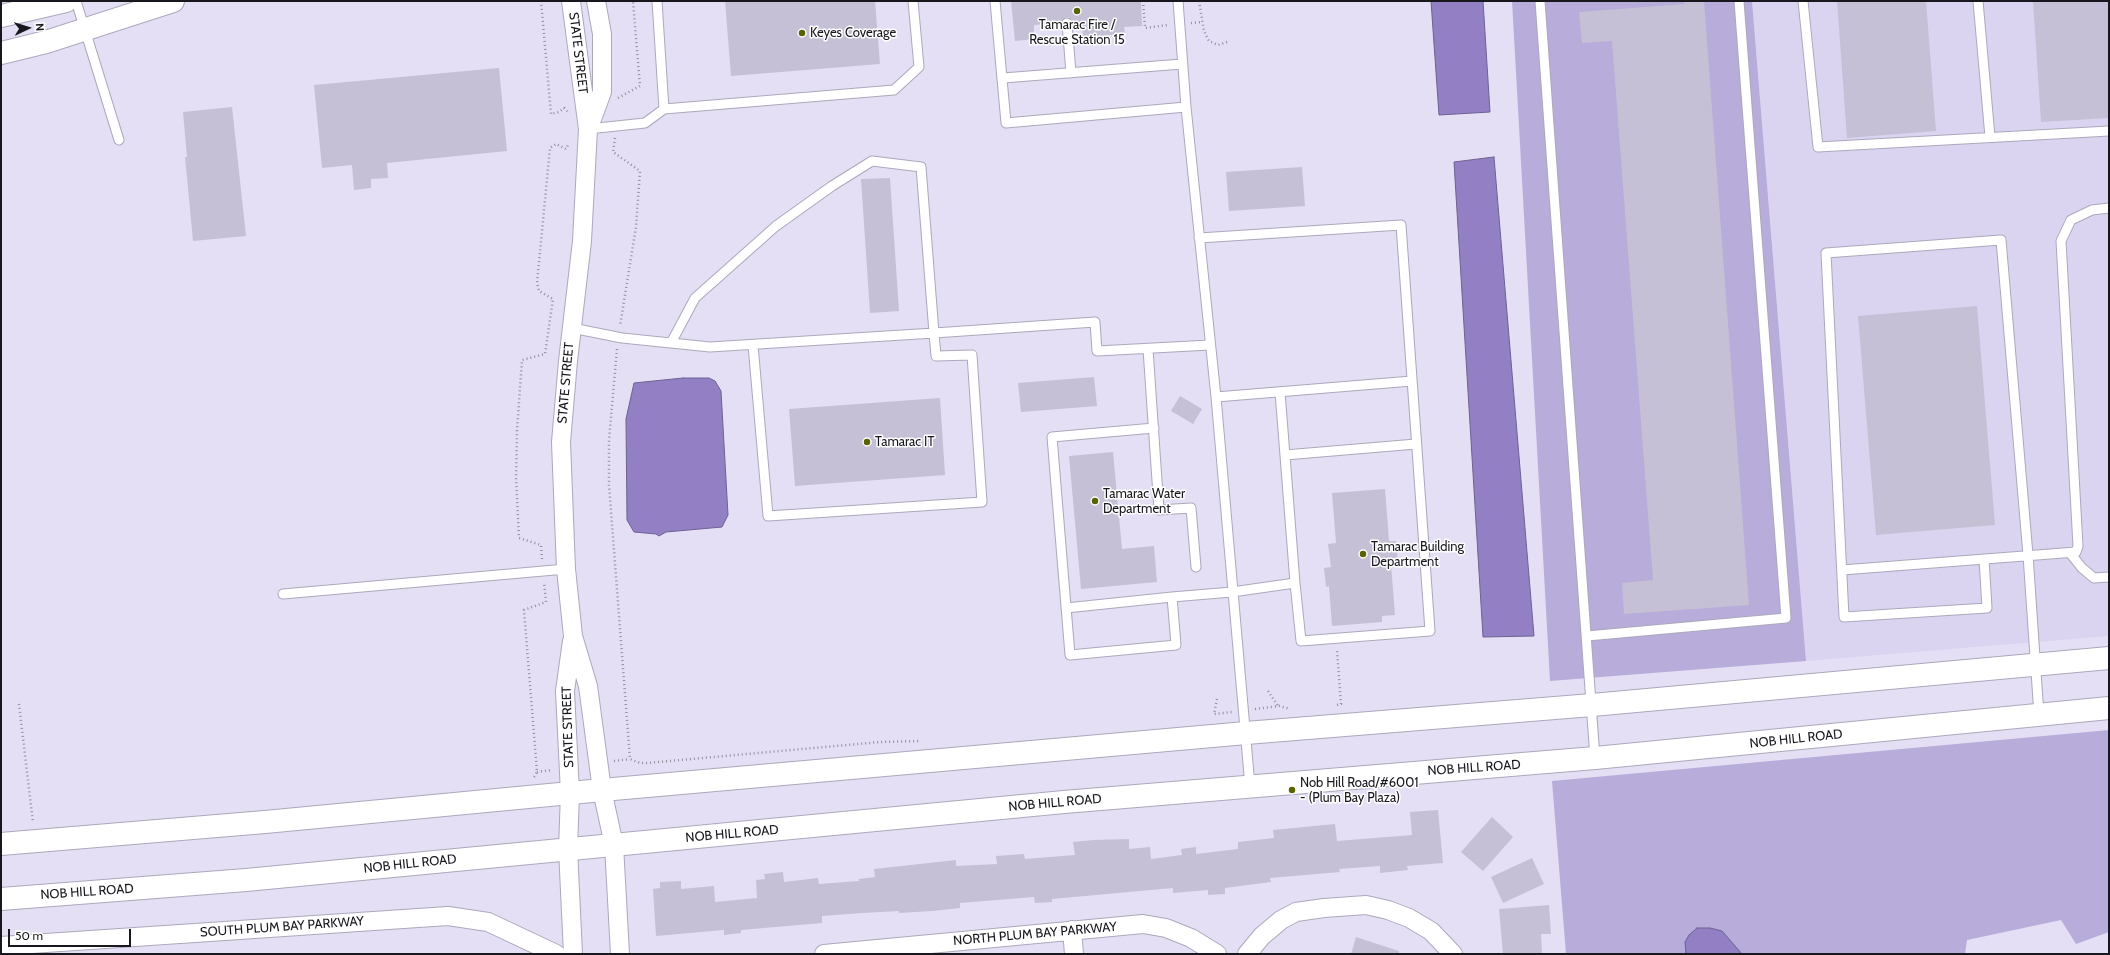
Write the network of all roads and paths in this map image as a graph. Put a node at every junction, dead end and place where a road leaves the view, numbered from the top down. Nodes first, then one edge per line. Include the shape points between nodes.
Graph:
1 (66, 1) edge
2 (76, 1) edge
3 (173, 1) edge
4 (541, 1) edge
5 (571, 1) edge
6 (596, 1) edge
7 (633, 1) edge
8 (657, 1) edge
9 (913, 1) edge
10 (995, 1) edge
11 (1143, 1) edge
12 (1178, 1) edge
13 (1199, 1) edge
14 (1540, 1) edge
15 (1739, 1) edge
16 (1803, 1) edge
17 (1978, 1) edge
18 (1, 16) edge
19 (1202, 22) junction
20 (1067, 23) dead end
21 (1180, 24) junction
22 (84, 29) junction
23 (1230, 41) dead end
24 (1, 53) edge
25 (1182, 64) junction
26 (1071, 73) junction
27 (1003, 78) junction
28 (1186, 107) junction
29 (664, 109) junction
30 (569, 117) dead end
31 (616, 125) junction
32 (588, 129) junction
33 (2109, 131) edge
34 (569, 135) dead end
35 (1990, 137) junction
36 (119, 140) dead end
37 (2109, 208) edge
38 (1199, 238) junction
39 (572, 328) junction
40 (934, 333) junction
41 (618, 337) junction
42 (671, 343) junction
43 (753, 344) junction
44 (1210, 345) junction
45 (1148, 349) junction
46 (1412, 381) junction
47 (1280, 392) junction
48 (1216, 397) junction
49 (1154, 428) junction
50 (1416, 444) junction
51 (1285, 454) junction
52 (2070, 553) junction
53 (2028, 555) junction
54 (1984, 560) junction
55 (1196, 567) dead end
56 (566, 569) junction
57 (1842, 570) junction
58 (543, 571) junction
59 (2109, 576) edge
60 (1295, 583) junction
61 (1232, 592) junction
62 (283, 594) dead end
63 (1172, 597) junction
64 (1066, 608) junction
65 (573, 636) junction
66 (1587, 636) junction
67 (1337, 638) junction
68 (2109, 658) edge
69 (2036, 664) junction
70 (1268, 691) dead end
71 (1217, 699) dead end
72 (19, 704) dead end
73 (1334, 705) dead end
74 (1592, 705) junction
75 (1279, 706) junction
76 (1297, 708) dead end
77 (2109, 708) edge
78 (1243, 711) junction
79 (1214, 714) junction
80 (2039, 715) junction
81 (1211, 719) dead end
82 (1246, 733) junction
83 (925, 741) dead end
84 (1595, 758) junction
85 (527, 781) dead end
86 (1250, 786) junction
87 (602, 790) junction
88 (570, 793) junction
89 (34, 841) junction
90 (1, 844) edge
91 (614, 845) junction
92 (568, 849) junction
93 (1, 898) edge
94 (1072, 930) junction
95 (1, 946) edge
96 (556, 954) edge
97 (573, 954) edge
98 (620, 954) edge
99 (824, 954) edge
100 (1074, 954) edge
101 (1217, 954) edge
102 (1247, 954) edge
103 (1453, 954) edge

1 - 18 main road
2 - 22 lane
3 - 22 main road
4 - 30 path via 551,114 564,108 568,111
5 - 32 street, STATE STREET
6 - 32 street, STATE STREET via 602,34 602,92
7 - 31 path via 640,86 615,99
8 - 29 lane
9 - 29 lane via 919,67 894,90
10 - 27 lane
11 - 21 path via 1145,28
12 - 21 lane
13 - 19 path
14 - 66 lane
15 - 66 lane via 1786,618
16 - 35 lane via 1818,147
17 - 35 lane
19 - 21 path
19 - 23 path via 1209,41 1218,46
20 - 26 lane
21 - 25 lane
22 - 24 main road
22 - 36 lane
25 - 26 lane
25 - 28 lane
26 - 27 lane
27 - 28 lane via 1006,123
28 - 38 lane
29 - 31 lane via 645,123
31 - 32 lane
31 - 41 path via 613,152 640,171 636,227
32 - 39 street, STATE STREET via 582,241
33 - 35 lane
34 - 58 path via 566,149 556,144 550,148 537,283 539,290 554,299 545,354 522,360 517,431 519,538 541,545
37 - 52 lane via 2092,210 2071,220 2061,242 2078,546 2076,552
38 - 44 lane
38 - 46 lane via 1401,225
39 - 41 lane
39 - 56 street, STATE STREET via 561,442
40 - 42 lane via 922,167 872,161 776,226 695,298
40 - 43 lane
40 - 43 lane via 936,356 972,355 982,502 768,516
40 - 45 lane via 1095,322 1097,351
41 - 42 lane
41 - 83 path via 609,440 609,485 630,759 647,763 880,742
42 - 43 lane via 710,347
44 - 45 lane
44 - 48 lane
45 - 49 lane
46 - 47 lane
46 - 50 lane
47 - 48 lane
47 - 51 lane
48 - 61 lane
49 - 55 lane via 1159,510 1191,508
49 - 64 lane via 1052,437
50 - 51 lane
50 - 67 lane via 1430,631
51 - 60 lane
52 - 53 lane
52 - 59 lane via 2094,578
53 - 54 lane
53 - 57 lane via 2001,240 1826,253
53 - 69 lane
54 - 57 lane
54 - 57 lane via 1987,608 1844,617
56 - 58 lane
56 - 65 street, STATE STREET
58 - 62 lane
58 - 85 path via 546,602 524,610 537,772
60 - 61 lane
60 - 67 lane via 1301,641
61 - 63 lane
61 - 78 lane
63 - 64 lane
63 - 64 lane via 1176,645 1070,654
65 - 87 street, STATE STREET via 588,686
65 - 88 street, STATE STREET via 565,691
66 - 74 lane
67 - 73 path via 1341,704
68 - 69 main road
69 - 74 main road
69 - 80 lane
70 - 75 path
71 - 79 path
72 - 89 path
74 - 82 main road
74 - 84 lane
75 - 76 path
75 - 78 path
77 - 80 main road, NOB HILL ROAD
78 - 79 path
78 - 82 lane
79 - 81 path
80 - 84 main road, NOB HILL ROAD
82 - 86 lane
82 - 87 main road
84 - 86 main road, NOB HILL ROAD
86 - 91 main road, NOB HILL ROAD
87 - 88 main road
87 - 91 street, STATE STREET
88 - 89 main road
88 - 92 street, STATE STREET
89 - 90 main road
91 - 92 main road, NOB HILL ROAD
91 - 98 street, STATE STREET
92 - 93 main road, NOB HILL ROAD via 246,880
92 - 97 street, STATE STREET
94 - 99 street, NORTH PLUM BAY PARKWAY
94 - 100 street
94 - 101 street, NORTH PLUM BAY PARKWAY via 1143,924 1166,928 1191,938
95 - 96 street, SOUTH PLUM BAY PARKWAY via 448,916 488,922
102 - 103 street via 1262,936 1281,920 1296,912 1366,905 1409,918 1431,931

